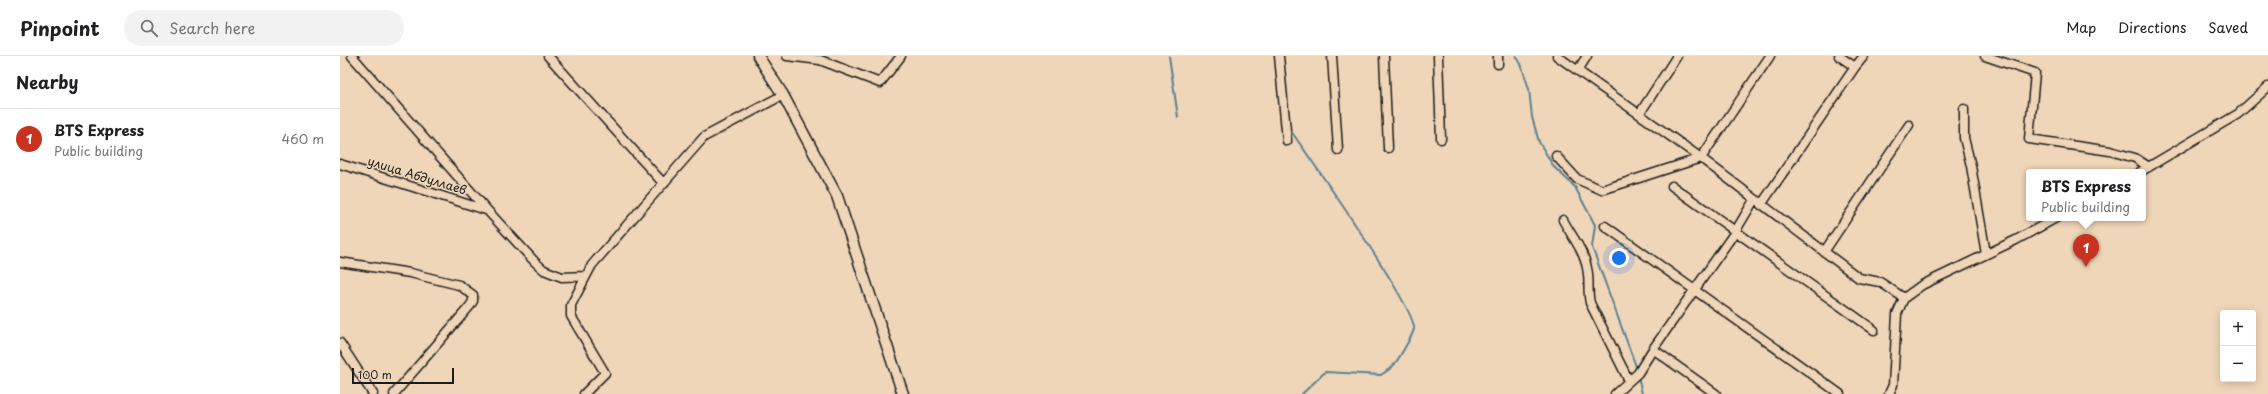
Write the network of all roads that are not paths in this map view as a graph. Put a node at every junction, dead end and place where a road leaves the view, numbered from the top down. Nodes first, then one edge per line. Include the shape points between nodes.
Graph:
1 (352, 56) edge
2 (548, 56) edge
3 (761, 56) edge
4 (787, 56) edge
5 (901, 56) edge
6 (1279, 56) edge
7 (1332, 56) edge
8 (1384, 56) edge
9 (1438, 56) edge
10 (1557, 56) edge
11 (1587, 56) edge
12 (1677, 56) edge
13 (1770, 56) edge
14 (1839, 56) edge
15 (1864, 56) edge
16 (1985, 56) edge
17 (1855, 68) junction
18 (1578, 70) junction
19 (2268, 87) edge
20 (783, 95) junction
21 (1964, 109) dead end
22 (1640, 113) junction
23 (1909, 125) dead end
24 (1441, 139) dead end
25 (1287, 141) dead end
26 (1388, 148) dead end
27 (1338, 150) dead end
28 (1556, 156) dead end
29 (1701, 158) junction
30 (340, 164) edge
31 (2149, 167) junction
32 (2145, 169) edge
33 (664, 184) junction
34 (1672, 186) dead end
35 (1754, 200) junction
36 (1761, 205) junction
37 (486, 210) junction
38 (1563, 220) dead end
39 (2050, 221) edge
40 (1605, 226) dead end
41 (1735, 232) junction
42 (1824, 252) junction
43 (1986, 254) junction
44 (340, 262) edge
45 (586, 276) junction
46 (1695, 289) junction
47 (1904, 298) junction
48 (1874, 330) dead end
49 (340, 343) edge
50 (1653, 349) junction
51 (1630, 381) junction
52 (373, 394) edge
53 (394, 394) edge
54 (584, 394) edge
55 (903, 394) edge
56 (1615, 394) edge
57 (1716, 394) edge
58 (1840, 394) edge
59 (1889, 394) edge

1 - 37 street
2 - 33 street
3 - 20 street
4 - 5 street via 820,60 880,83
6 - 25 street
7 - 27 street
8 - 26 street
9 - 24 street
10 - 18 street
11 - 18 street
12 - 22 street
13 - 29 street
14 - 17 street
15 - 17 street
16 - 31 street via 2036,73 2029,139 2110,151 2135,158
17 - 36 street
18 - 22 street
19 - 31 street via 2238,114
20 - 33 street via 704,136
20 - 55 street via 841,206
21 - 43 street via 1964,138
22 - 29 street
23 - 42 street
28 - 29 street via 1577,179 1602,190
29 - 35 street
30 - 37 street, улица Абдуллаев
31 - 32 street
33 - 45 street via 592,265
34 - 41 street
35 - 36 street
35 - 41 street
36 - 42 street
37 - 45 street via 544,270 562,276
38 - 51 street via 1586,262 1590,303
39 - 43 street
40 - 46 street
41 - 46 street
41 - 48 street
42 - 47 street via 1859,278 1880,282
43 - 47 street via 1922,285
44 - 53 street via 410,273 459,285 473,295 470,306
45 - 54 street via 570,310 571,316 605,373
46 - 50 street
46 - 58 street
47 - 59 street via 1897,314 1892,385
49 - 52 street
50 - 51 street
50 - 57 street
51 - 56 street

